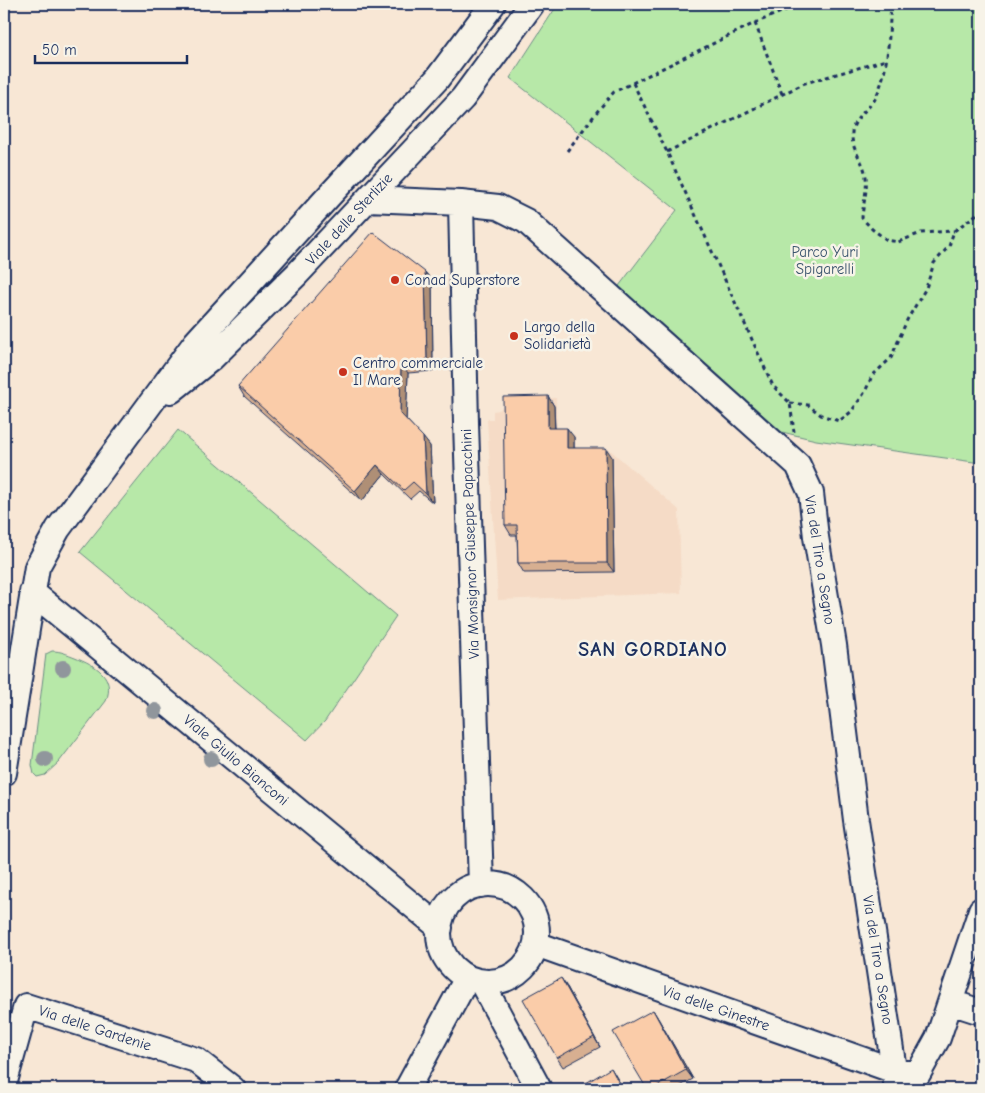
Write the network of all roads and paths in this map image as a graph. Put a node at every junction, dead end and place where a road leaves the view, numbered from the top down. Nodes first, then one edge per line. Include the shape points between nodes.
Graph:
1 (493, 4) edge
2 (532, 4) edge
3 (814, 4) edge
4 (891, 4) edge
5 (755, 23) junction
6 (886, 60) junction
7 (633, 83) junction
8 (782, 94) junction
9 (567, 152) dead end
10 (667, 152) junction
11 (368, 199) junction
12 (461, 202) junction
13 (981, 210) edge
14 (954, 231) junction
15 (790, 403) junction
16 (142, 414) junction
17 (798, 465) junction
18 (32, 592) junction
19 (4, 773) edge
20 (482, 885) junction
21 (981, 910) edge
22 (440, 928) junction
23 (536, 944) junction
24 (475, 980) junction
25 (950, 1002) junction
26 (981, 1012) edge
27 (896, 1080) edge
28 (4, 1085) edge
29 (233, 1089) edge
30 (407, 1089) edge
31 (539, 1089) edge

1 - 16 street, Viale delle Sterlizie via 438,78 196,342
2 - 11 street, Viale delle Sterlizie via 463,98
3 - 5 path via 793,7
4 - 6 path
5 - 7 path
5 - 8 path
6 - 8 path via 805,83
6 - 14 path via 874,101 860,115 852,131 854,151 865,171 867,187 862,218 887,240 898,242 921,233
7 - 9 path via 614,92 604,102
7 - 10 path
8 - 10 path
10 - 15 path via 773,386
11 - 12 street, Via del Tiro a Segno
11 - 16 street, Viale delle Sterlizie via 212,358
12 - 17 street, Via del Tiro a Segno via 498,207 526,221
12 - 20 street, Via Monsignor Giuseppe Papacchini
13 - 14 path
14 - 15 path via 906,320 891,358 872,376 851,412 838,421 821,415 808,405
15 - 17 path
16 - 18 street, Viale delle Sterlizie via 58,529 37,567
17 - 27 street, Via del Tiro a Segno via 811,493
18 - 19 street, Viale delle Sterlizie
18 - 22 street, Viale Giulio Bianconi
20 - 22 street via 459,893 447,905
20 - 23 street via 509,888 522,897 537,924
21 - 25 street
22 - 24 street via 443,954 453,968
23 - 24 street via 525,967 513,977 498,982
23 - 27 street, Via delle Ginestre
24 - 30 street
24 - 31 street
25 - 26 street
25 - 27 street, Via delle Ginestre via 938,1038 918,1074
28 - 29 street, Via delle Gardenie via 26,1006 196,1060

